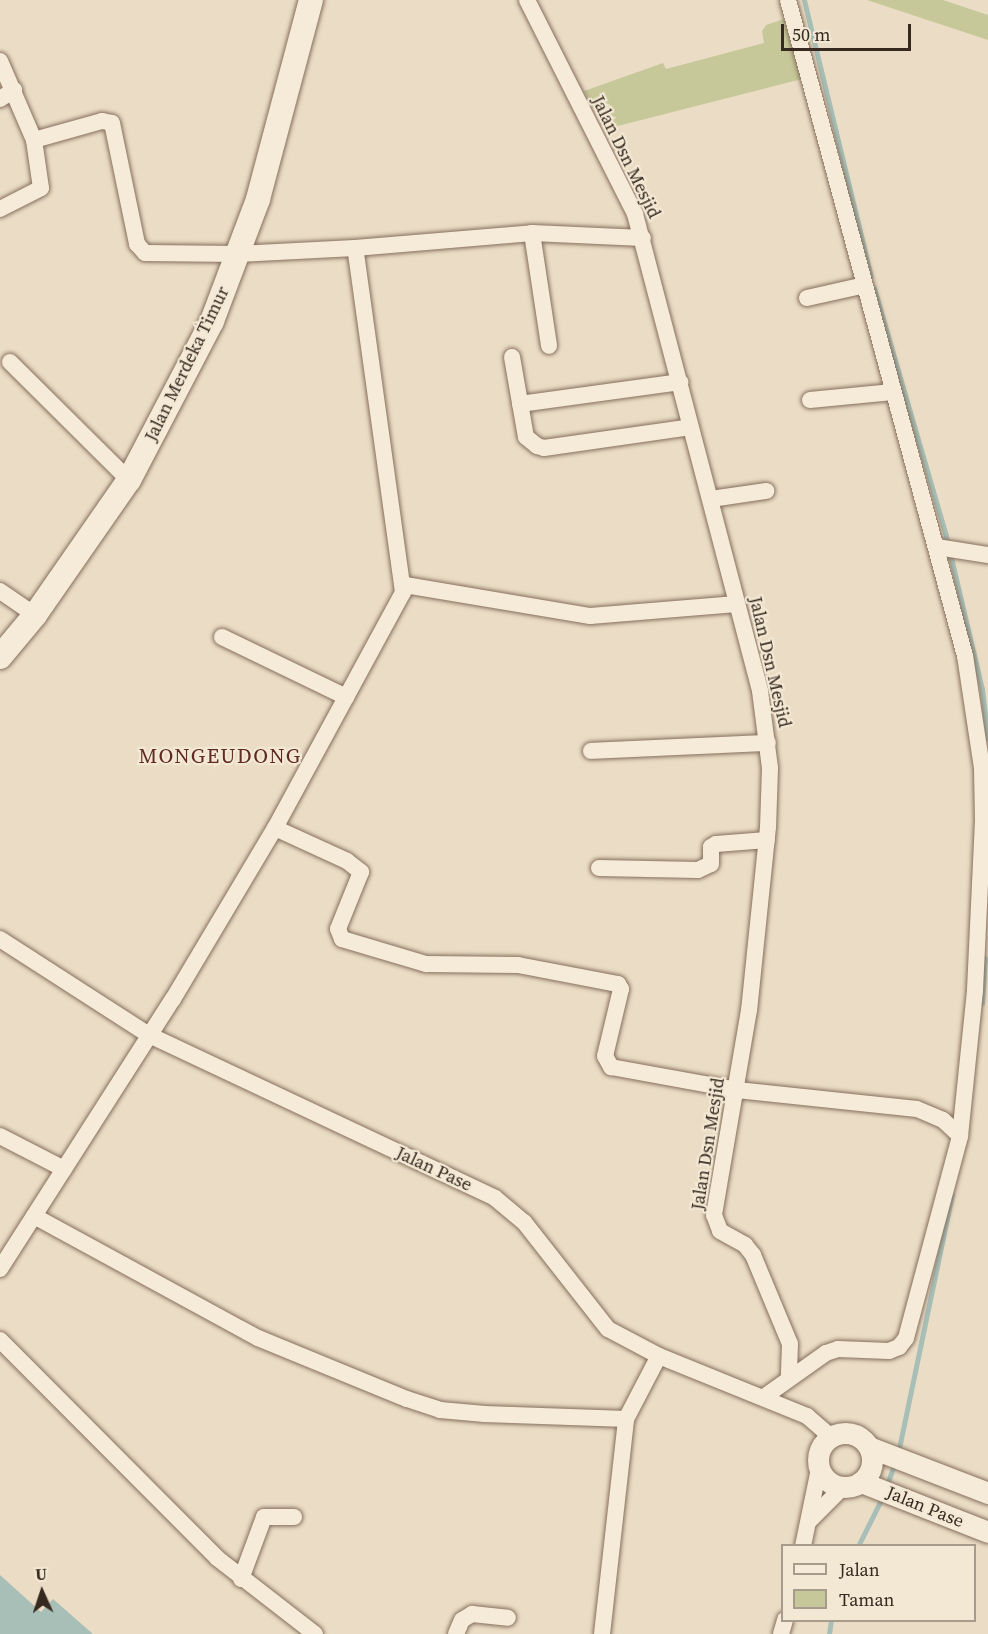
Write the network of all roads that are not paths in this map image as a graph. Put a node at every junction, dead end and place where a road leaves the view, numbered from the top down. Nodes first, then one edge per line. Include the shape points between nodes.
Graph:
1 (311, 0) edge
2 (527, 0) edge
3 (788, 0) edge
4 (0, 61) edge
5 (7, 95) edge
6 (34, 140) junction
7 (0, 209) edge
8 (532, 232) junction
9 (643, 238) junction
10 (355, 248) junction
11 (238, 254) junction
12 (865, 285) junction
13 (807, 298) dead end
14 (549, 346) dead end
15 (512, 357) dead end
16 (10, 362) dead end
17 (680, 382) junction
18 (893, 392) junction
19 (810, 400) dead end
20 (520, 404) junction
21 (692, 427) junction
22 (129, 480) junction
23 (766, 491) dead end
24 (711, 499) junction
25 (941, 547) junction
26 (988, 555) edge
27 (405, 585) junction
28 (0, 591) edge
29 (737, 604) junction
30 (35, 615) junction
31 (222, 637) dead end
32 (0, 657) edge
33 (345, 697) junction
34 (768, 742) junction
35 (591, 751) dead end
36 (275, 828) junction
37 (767, 840) junction
38 (599, 868) dead end
39 (0, 939) edge
40 (148, 1035) junction
41 (737, 1090) junction
42 (0, 1136) edge
43 (960, 1136) junction
44 (64, 1169) junction
45 (34, 1216) junction
46 (0, 1269) edge
47 (0, 1340) edge
48 (659, 1356) junction
49 (789, 1377) junction
50 (764, 1397) junction
51 (626, 1419) junction
52 (831, 1437) junction
53 (877, 1450) junction
54 (819, 1469) junction
55 (860, 1485) junction
56 (988, 1493) edge
57 (294, 1517) dead end
58 (809, 1522) junction
59 (988, 1532) edge
60 (803, 1544) edge
61 (241, 1579) junction
62 (508, 1618) dead end
63 (315, 1634) edge
64 (456, 1634) edge
65 (602, 1634) edge

1 - 11 main road, Jalan Merdeka Timur via 271,156
2 - 9 street, Jalan Dsn Mesjid via 635,214
3 - 12 street
4 - 5 street
5 - 6 street
6 - 7 street via 41,188
6 - 11 street via 102,121 112,123 140,250 152,255
8 - 9 street
8 - 10 street
8 - 14 street
9 - 17 street, Jalan Dsn Mesjid
10 - 11 street
10 - 27 street
11 - 22 main road, Jalan Merdeka Timur via 212,321
12 - 13 street
12 - 18 street
15 - 20 street
16 - 22 street
17 - 20 street
17 - 21 street, Jalan Dsn Mesjid
18 - 19 street
18 - 25 street
20 - 21 street via 526,437 544,448
21 - 24 street, Jalan Dsn Mesjid
22 - 30 main road, Jalan Merdeka Timur
23 - 24 street
24 - 29 street, Jalan Dsn Mesjid
25 - 26 street
25 - 43 street via 965,656 982,768 980,926
27 - 29 street via 590,616
27 - 33 street
28 - 30 street
29 - 34 street, Jalan Dsn Mesjid via 760,691
30 - 32 main road, Jalan Merdeka Timur
31 - 33 street
33 - 36 street
34 - 35 street
34 - 37 street, Jalan Dsn Mesjid
36 - 40 street
36 - 41 street via 347,861 361,872 338,929 342,939 426,964 518,965 615,983 621,989 605,1056 607,1064
37 - 38 street via 714,845 711,864 698,870
37 - 41 street, Jalan Dsn Mesjid
39 - 40 street, Jalan Pase
40 - 44 street
40 - 48 street, Jalan Pase via 495,1198 524,1222 600,1322 627,1342
41 - 43 street via 917,1109 943,1120
41 - 49 street, Jalan Dsn Mesjid via 714,1215 720,1231 745,1245 753,1255 790,1344
42 - 44 street
43 - 49 street via 903,1344 889,1351 833,1350
44 - 45 street
45 - 46 street
45 - 51 street via 258,1338 407,1399 440,1410
47 - 61 street
48 - 50 street, Jalan Pase
48 - 51 street
49 - 50 street
50 - 52 street, Jalan Pase via 807,1416
51 - 65 street
52 - 53 street via 856,1435
52 - 54 street via 819,1451
53 - 55 street
53 - 56 street, Jalan Pase
54 - 55 street via 825,1478
54 - 58 street
55 - 58 street
55 - 59 street, Jalan Pase
57 - 61 street via 264,1517
58 - 60 street
61 - 63 street
62 - 64 street via 472,1614 462,1620

